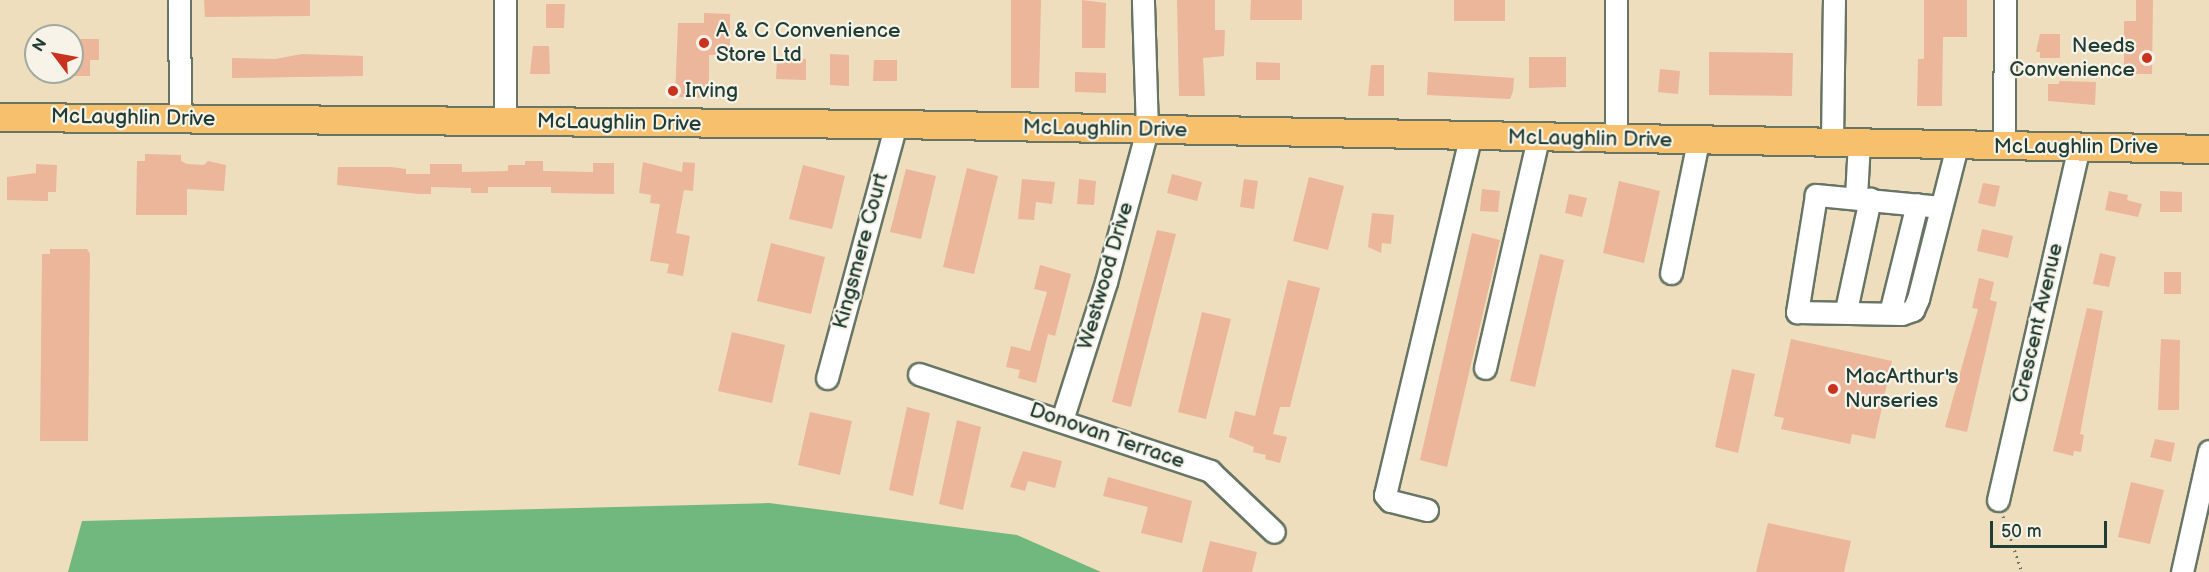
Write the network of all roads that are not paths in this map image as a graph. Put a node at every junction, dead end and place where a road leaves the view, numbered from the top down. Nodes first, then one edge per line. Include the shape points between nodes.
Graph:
1 (179, 0) edge
2 (505, 0) edge
3 (1143, 0) edge
4 (1616, 0) edge
5 (1834, 0) edge
6 (2005, 0) edge
7 (0, 117) edge
8 (180, 118) junction
9 (505, 122) junction
10 (896, 124) junction
11 (1147, 130) junction
12 (1470, 137) junction
13 (1538, 138) junction
14 (1616, 140) junction
15 (1698, 141) junction
16 (1832, 141) junction
17 (1859, 142) junction
18 (2079, 145) junction
19 (1957, 146) junction
20 (2004, 147) junction
21 (2209, 149) edge
22 (1863, 198) junction
23 (1917, 204) junction
24 (1941, 207) junction
25 (1671, 273) dead end
26 (1846, 310) junction
27 (1890, 313) junction
28 (1485, 368) dead end
29 (919, 374) dead end
30 (827, 378) dead end
31 (1062, 420) junction
32 (2208, 461) edge
33 (1998, 500) road end
34 (1426, 510) dead end
35 (1275, 532) dead end
36 (2182, 572) edge

1 - 8 street
2 - 9 street
3 - 11 street, Westwood Drive
4 - 14 street
5 - 16 street
6 - 20 street
7 - 8 main road, McLaughlin Drive
8 - 9 main road, McLaughlin Drive
9 - 10 main road, McLaughlin Drive
10 - 11 main road, McLaughlin Drive
10 - 30 street, Kingsmere Court
11 - 12 main road, McLaughlin Drive
11 - 31 street, Westwood Drive via 1106,282
12 - 13 main road, McLaughlin Drive
12 - 34 street via 1385,495 1390,501
13 - 14 main road, McLaughlin Drive
13 - 28 street
14 - 15 main road, McLaughlin Drive
15 - 16 main road, McLaughlin Drive
15 - 25 street
16 - 17 main road, McLaughlin Drive
17 - 19 main road, McLaughlin Drive
17 - 22 street
18 - 20 main road, McLaughlin Drive
18 - 21 main road, McLaughlin Drive
18 - 33 street, Crescent Avenue
19 - 20 main road, McLaughlin Drive
19 - 24 street
22 - 23 street
22 - 26 street
22 - 26 street via 1816,195 1797,312
23 - 24 street
23 - 27 street
24 - 27 street via 1913,310
26 - 27 street
29 - 31 street, Donovan Terrace
31 - 35 street, Donovan Terrace via 1210,471
32 - 36 street

